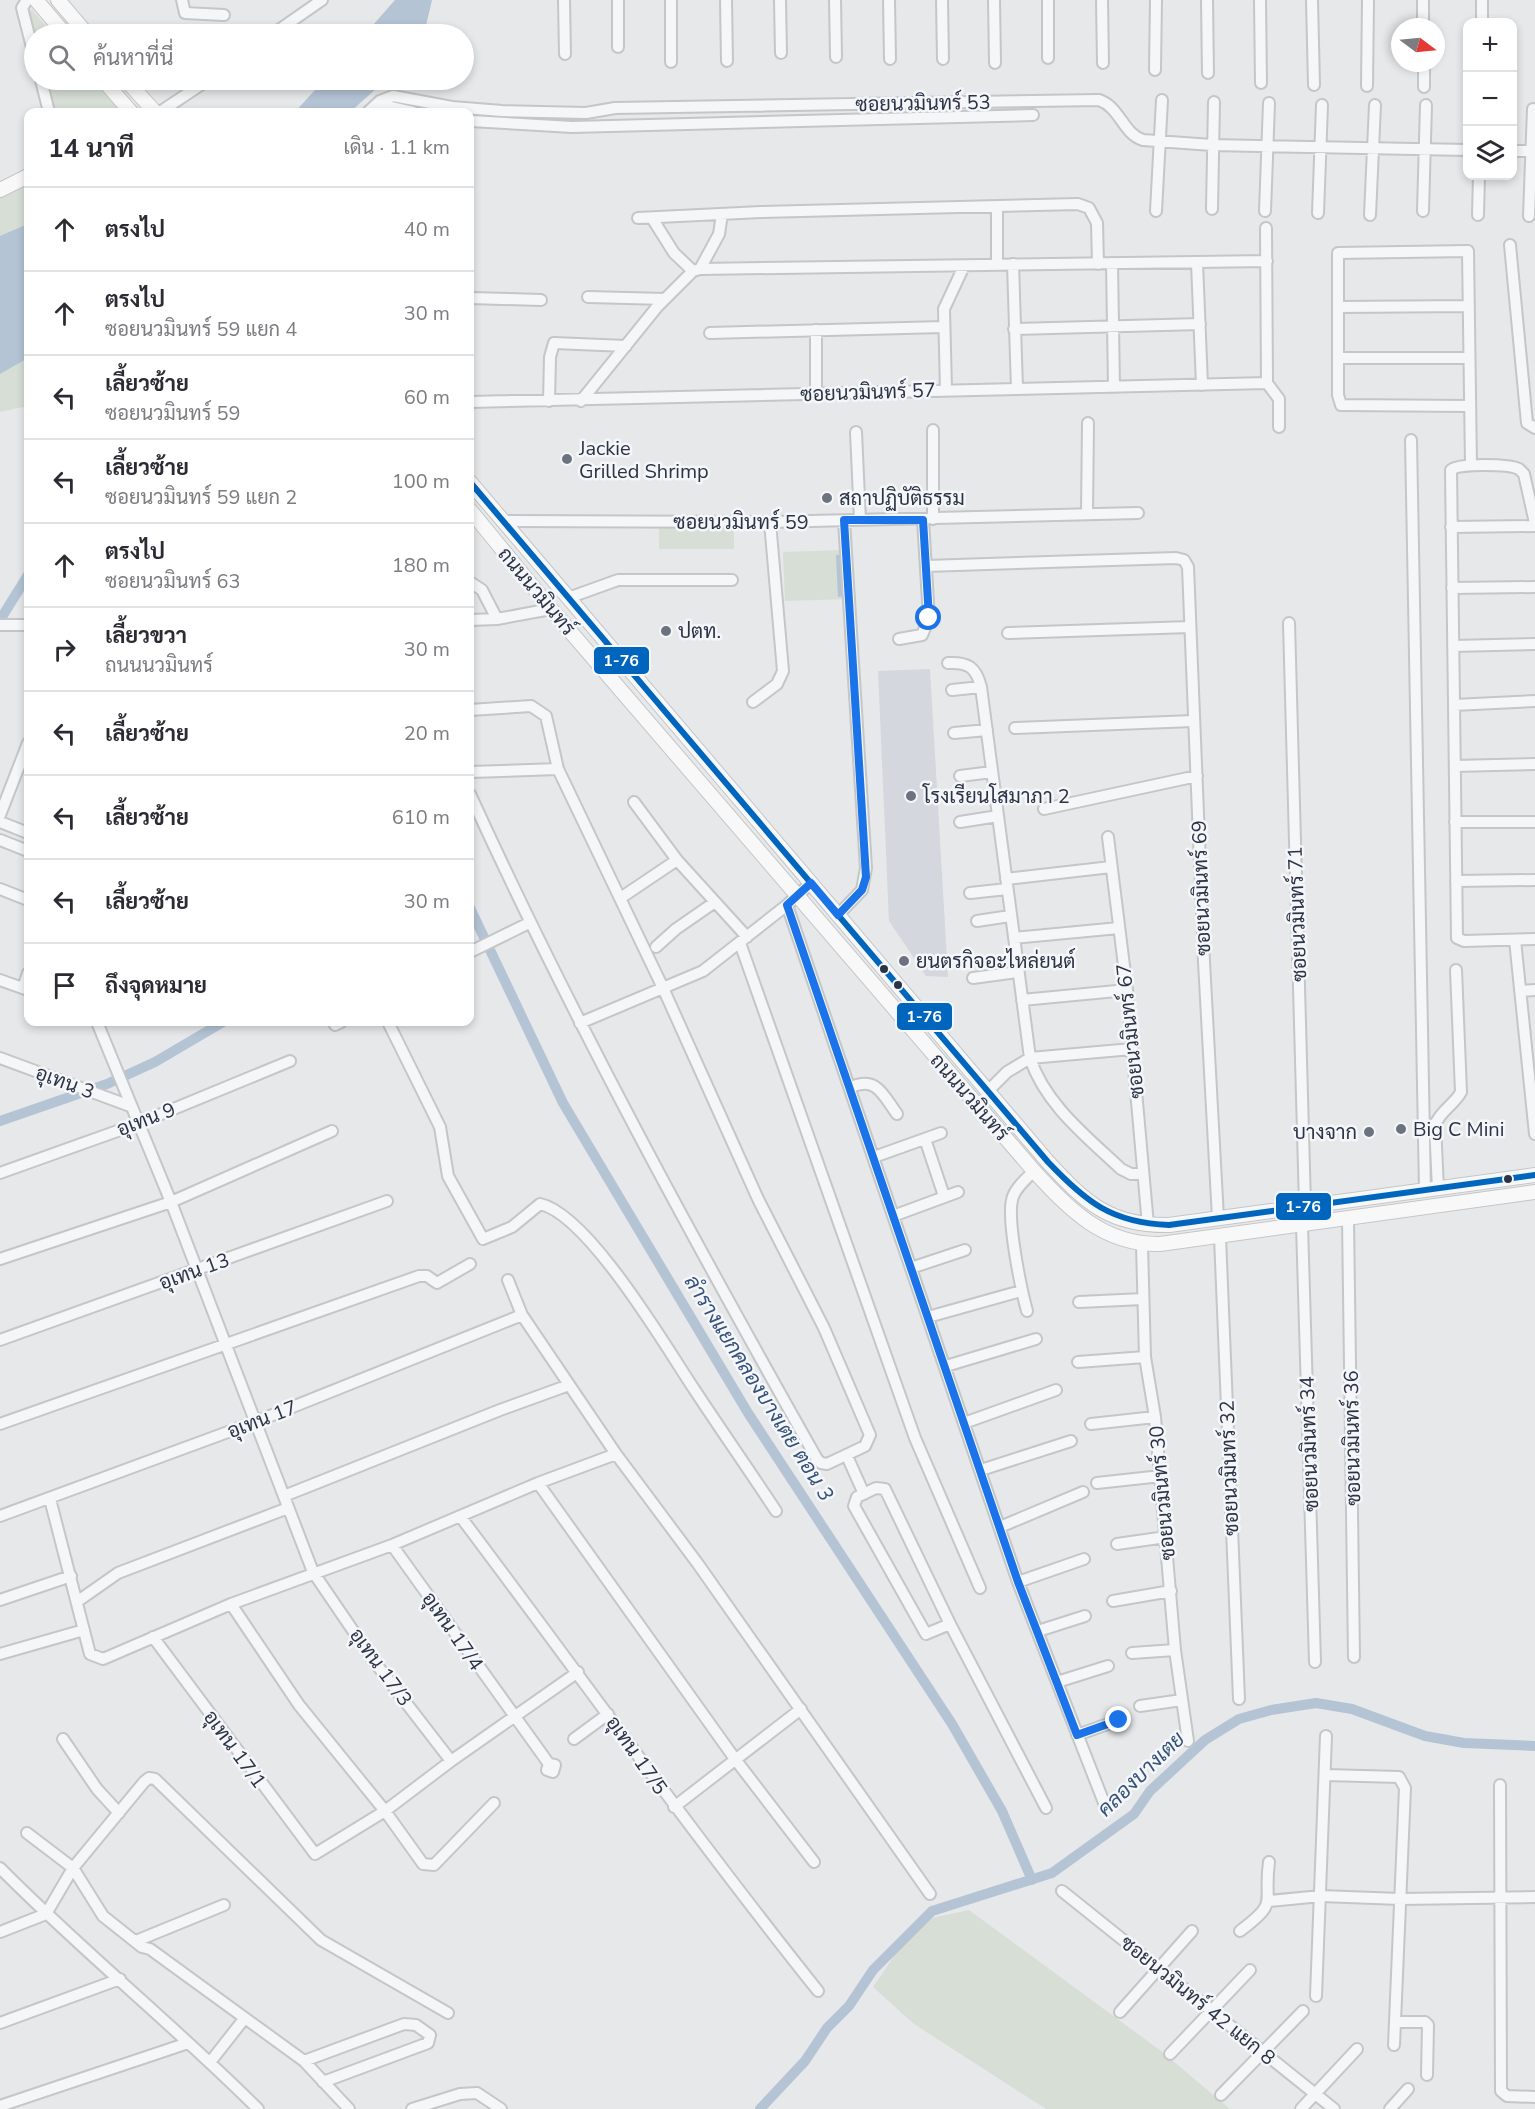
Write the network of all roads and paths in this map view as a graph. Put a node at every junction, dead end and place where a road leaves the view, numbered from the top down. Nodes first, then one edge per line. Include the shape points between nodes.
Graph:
1 (27, 0) edge
2 (36, 0) edge
3 (58, 0) edge
4 (182, 0) edge
5 (322, 0) edge
6 (564, 0) edge
7 (618, 0) edge
8 (671, 0) edge
9 (726, 0) edge
10 (780, 0) edge
11 (835, 0) edge
12 (889, 0) edge
13 (942, 0) edge
14 (994, 0) edge
15 (1048, 0) edge
16 (1102, 0) edge
17 (1155, 0) edge
18 (1208, 0) edge
19 (1260, 0) edge
20 (1312, 0) edge
21 (1368, 0) edge
22 (1423, 0) edge
23 (1482, 0) edge
24 (224, 15) dead end
25 (1424, 18) edge
26 (1482, 18) edge
27 (26, 24) edge
28 (56, 24) edge
29 (78, 24) edge
30 (287, 24) edge
31 (618, 47) dead end
32 (781, 52) dead end
33 (565, 54) dead end
34 (836, 57) dead end
35 (1048, 58) dead end
36 (890, 59) dead end
37 (943, 59) dead end
38 (727, 61) dead end
39 (671, 62) dead end
40 (995, 63) dead end
41 (1103, 63) dead end
42 (1155, 70) dead end
43 (1424, 72) edge
44 (1208, 73) dead end
45 (1261, 83) dead end
46 (1314, 85) dead end
47 (1367, 86) dead end
48 (1424, 87) dead end
49 (44, 90) edge
50 (112, 90) edge
51 (135, 90) edge
52 (193, 90) edge
53 (1162, 100) dead end
54 (1214, 102) dead end
55 (1269, 103) dead end
56 (1322, 105) dead end
57 (1375, 105) dead end
58 (1426, 105) dead end
59 (48, 108) edge
60 (128, 108) edge
61 (151, 108) edge
62 (166, 108) edge
63 (373, 108) edge
64 (468, 108) edge
65 (474, 108) edge
66 (1533, 109) dead end
67 (1033, 115) dead end
68 (474, 121) edge
69 (1159, 142) junction
70 (1212, 145) junction
71 (1267, 146) junction
72 (1320, 147) junction
73 (1372, 148) junction
74 (1425, 149) junction
75 (1463, 150) edge
76 (1517, 151) edge
77 (1533, 151) edge
78 (24, 178) edge
79 (1479, 180) edge
80 (0, 190) edge
81 (997, 207) junction
82 (1212, 209) dead end
83 (1156, 211) dead end
84 (1265, 211) dead end
85 (1423, 211) dead end
86 (1318, 213) dead end
87 (722, 214) junction
88 (1371, 214) dead end
89 (1478, 215) dead end
90 (1529, 216) dead end
91 (638, 218) dead end
92 (652, 218) junction
93 (1266, 228) dead end
94 (1510, 245) dead end
95 (1267, 261) junction
96 (1112, 263) junction
97 (1197, 263) junction
98 (997, 264) junction
99 (1013, 264) junction
100 (1098, 264) junction
101 (964, 266) junction
102 (697, 270) junction
103 (588, 297) dead end
104 (474, 298) edge
105 (665, 298) junction
106 (541, 300) dead end
107 (1469, 306) junction
108 (1338, 307) junction
109 (1200, 324) junction
110 (1112, 326) junction
111 (943, 327) junction
112 (1014, 329) junction
113 (816, 330) junction
114 (710, 333) dead end
115 (626, 346) junction
116 (1339, 358) junction
117 (1470, 358) junction
118 (1267, 383) junction
119 (1202, 385) junction
120 (1114, 387) junction
121 (1017, 389) junction
122 (946, 390) junction
123 (816, 394) junction
124 (549, 401) junction
125 (581, 401) junction
126 (474, 402) edge
127 (1469, 406) junction
128 (1088, 423) dead end
129 (1279, 427) dead end
130 (1535, 428) edge
131 (933, 429) dead end
132 (856, 432) dead end
133 (1411, 440) dead end
134 (1471, 465) junction
135 (474, 487) edge
136 (1138, 513) dead end
137 (1087, 514) junction
138 (844, 520) junction
139 (860, 520) junction
140 (928, 520) junction
141 (474, 521) edge
142 (502, 521) junction
143 (770, 522) junction
144 (1535, 524) edge
145 (1451, 527) junction
146 (926, 566) junction
147 (732, 580) dead end
148 (474, 585) edge
149 (1535, 587) edge
150 (1452, 588) junction
151 (568, 598) junction
152 (551, 609) junction
153 (497, 619) junction
154 (474, 620) edge
155 (1289, 623) dead end
156 (0, 625) edge
157 (24, 625) edge
158 (1190, 627) junction
159 (1008, 633) dead end
160 (898, 639) dead end
161 (1535, 644) edge
162 (1453, 646) junction
163 (948, 663) dead end
164 (981, 687) junction
165 (952, 690) dead end
166 (1535, 701) edge
167 (753, 702) dead end
168 (1454, 705) junction
169 (474, 710) edge
170 (1193, 721) junction
171 (1015, 728) dead end
172 (987, 730) junction
173 (954, 734) dead end
174 (24, 756) edge
175 (1535, 764) edge
176 (1455, 766) junction
177 (558, 769) junction
178 (474, 772) edge
179 (992, 772) junction
180 (960, 776) dead end
181 (1197, 776) junction
182 (634, 802) dead end
183 (474, 803) edge
184 (1044, 809) dead end
185 (0, 815) edge
186 (998, 816) junction
187 (0, 822) edge
188 (960, 822) dead end
189 (1455, 822) junction
190 (1535, 822) edge
191 (24, 831) edge
192 (1108, 837) dead end
193 (0, 840) edge
194 (24, 849) edge
195 (677, 860) junction
196 (1111, 867) junction
197 (1535, 880) edge
198 (1456, 882) junction
199 (811, 883) junction
200 (1007, 884) junction
201 (0, 889) edge
202 (970, 893) dead end
203 (625, 895) dead end
204 (24, 898) edge
205 (792, 900) junction
206 (715, 902) junction
207 (838, 915) junction
208 (1010, 916) junction
209 (977, 921) dead end
210 (529, 923) junction
211 (1119, 928) junction
212 (1014, 938) junction
213 (1535, 939) edge
214 (743, 940) junction
215 (1515, 940) junction
216 (656, 947) dead end
217 (474, 950) edge
218 (1456, 970) dead end
219 (1018, 972) junction
220 (973, 978) dead end
221 (0, 980) edge
222 (24, 988) edge
223 (663, 988) junction
224 (1126, 990) junction
225 (1535, 990) edge
226 (1520, 991) junction
227 (1022, 1000) junction
228 (580, 1023) junction
229 (99, 1026) edge
230 (390, 1026) edge
231 (1132, 1049) junction
232 (0, 1058) edge
233 (1030, 1058) junction
234 (290, 1061) dead end
235 (851, 1087) junction
236 (988, 1091) junction
237 (1533, 1100) edge
238 (130, 1106) junction
239 (897, 1114) dead end
240 (137, 1124) junction
241 (332, 1131) dead end
242 (941, 1133) dead end
243 (1535, 1134) edge
244 (925, 1139) junction
245 (874, 1157) junction
246 (1034, 1171) junction
247 (0, 1173) edge
248 (1143, 1174) junction
249 (1535, 1175) edge
250 (1431, 1190) junction
251 (958, 1192) dead end
252 (1535, 1192) edge
253 (944, 1196) junction
254 (387, 1201) dead end
255 (171, 1202) junction
256 (1305, 1205) junction
257 (893, 1216) junction
258 (1218, 1218) junction
259 (1348, 1219) junction
260 (1148, 1225) junction
261 (1302, 1225) junction
262 (1220, 1237) junction
263 (1142, 1245) junction
264 (965, 1250) dead end
265 (0, 1260) edge
266 (470, 1264) dead end
267 (911, 1268) junction
268 (196, 1271) junction
269 (508, 1280) dead end
270 (1021, 1291) junction
271 (1143, 1299) junction
272 (1079, 1302) dead end
273 (1027, 1311) dead end
274 (522, 1315) junction
275 (928, 1317) junction
276 (1036, 1338) dead end
277 (0, 1340) edge
278 (224, 1345) junction
279 (1145, 1358) junction
280 (1078, 1362) dead end
281 (946, 1366) junction
282 (569, 1385) junction
283 (1056, 1390) dead end
284 (1155, 1417) junction
285 (255, 1422) junction
286 (963, 1423) junction
287 (0, 1424) edge
288 (1091, 1424) dead end
289 (1071, 1441) dead end
290 (616, 1454) junction
291 (847, 1456) junction
292 (981, 1470) junction
293 (1161, 1476) junction
294 (1096, 1483) dead end
295 (538, 1484) junction
296 (1083, 1492) dead end
297 (864, 1494) junction
298 (284, 1496) junction
299 (50, 1499) junction
300 (288, 1508) junction
301 (776, 1511) dead end
302 (0, 1516) edge
303 (460, 1516) junction
304 (1000, 1527) junction
305 (1166, 1537) junction
306 (1117, 1544) dead end
307 (392, 1545) junction
308 (1084, 1559) dead end
309 (313, 1572) junction
310 (71, 1576) junction
311 (1018, 1582) junction
312 (980, 1588) dead end
313 (1171, 1591) junction
314 (0, 1600) edge
315 (1113, 1601) dead end
316 (78, 1602) junction
317 (231, 1604) junction
318 (1085, 1616) dead end
319 (950, 1624) junction
320 (84, 1630) junction
321 (1038, 1631) junction
322 (153, 1637) junction
323 (1175, 1650) junction
324 (1132, 1653) dead end
325 (0, 1654) edge
326 (1354, 1657) dead end
327 (1315, 1662) dead end
328 (1108, 1666) dead end
329 (578, 1672) junction
330 (1057, 1682) junction
331 (1239, 1699) dead end
332 (1182, 1700) junction
333 (1140, 1706) dead end
334 (801, 1709) junction
335 (608, 1714) junction
336 (514, 1717) junction
337 (1119, 1720) dead end
338 (1077, 1735) junction
339 (1326, 1736) dead end
340 (63, 1739) dead end
341 (574, 1739) dead end
342 (1188, 1741) dead end
343 (735, 1759) junction
344 (451, 1761) junction
345 (549, 1764) dead end
346 (1326, 1775) junction
347 (1500, 1785) dead end
348 (494, 1803) dead end
349 (674, 1807) junction
350 (1046, 1808) dead end
351 (1106, 1808) dead end
352 (385, 1811) junction
353 (119, 1813) junction
354 (27, 1833) dead end
355 (814, 1862) dead end
356 (1269, 1862) dead end
357 (0, 1868) edge
358 (73, 1868) junction
359 (1062, 1892) dead end
360 (930, 1894) dead end
361 (1321, 1896) junction
362 (1500, 1896) junction
363 (1535, 1896) edge
364 (1400, 1899) junction
365 (1269, 1901) junction
366 (224, 1905) dead end
367 (46, 1914) junction
368 (1192, 1931) dead end
369 (1240, 1931) dead end
370 (0, 1932) edge
371 (136, 1941) junction
372 (1160, 1968) junction
373 (1250, 1970) dead end
374 (120, 1979) junction
375 (818, 1990) dead end
376 (1316, 1996) dead end
377 (1212, 2011) junction
378 (1303, 2011) dead end
379 (1120, 2012) dead end
380 (448, 2013) dead end
381 (244, 2019) junction
382 (1396, 2022) junction
383 (0, 2023) edge
384 (188, 2043) junction
385 (1394, 2045) dead end
386 (1357, 2049) dead end
387 (1262, 2052) junction
388 (1170, 2054) dead end
389 (211, 2061) junction
390 (304, 2061) junction
391 (1427, 2075) dead end
392 (323, 2082) junction
393 (1408, 2089) dead end
394 (1315, 2094) junction
395 (1221, 2095) dead end
396 (1535, 2097) edge
397 (0, 2106) edge
398 (258, 2109) edge
399 (349, 2109) edge
400 (412, 2109) edge
401 (501, 2109) edge
402 (1300, 2109) edge
403 (1334, 2109) edge
404 (1390, 2109) edge

1 - 27 street via 22,8
2 - 28 main road
3 - 29 main road
4 - 24 street via 185,13
5 - 30 street
6 - 33 street
7 - 31 street
8 - 39 street
9 - 38 street
10 - 32 street
11 - 34 street
12 - 36 street
13 - 37 street
14 - 40 street
15 - 35 street
16 - 41 street
17 - 42 street
18 - 44 street
19 - 45 street
20 - 46 street
21 - 47 street
22 - 25 street
23 - 26 street
43 - 48 street
49 - 59 street
50 - 60 main road
51 - 61 main road
52 - 62 street
53 - 69 street
54 - 70 street
55 - 71 street
56 - 72 street
57 - 73 street
58 - 74 street
63 - 64 street, ซอยนวมินทร์ 53 via 393,96
65 - 69 street, ซอยนวมินทร์ 53 via 567,114 615,108 1099,100 1115,109 1137,138
66 - 77 street
67 - 68 street via 572,127
69 - 70 street, ซอยนวมินทร์ 53
69 - 83 street
70 - 71 street, ซอยนวมินทร์ 53
70 - 82 street
71 - 72 street, ซอยนวมินทร์ 53
71 - 84 street
72 - 73 street, ซอยนวมินทร์ 53
72 - 86 street
73 - 74 street, ซอยนวมินทร์ 53
73 - 88 street
74 - 75 street, ซอยนวมินทร์ 53
74 - 85 street
76 - 77 street
77 - 90 street
78 - 80 main road
79 - 89 street
81 - 87 street
81 - 98 street
81 - 100 street via 1078,204 1089,208 1097,223
87 - 92 street
87 - 102 street via 719,234
91 - 92 street
92 - 102 street via 674,253
93 - 95 street
94 - 130 street via 1527,423
95 - 97 street
95 - 118 street
96 - 97 street
96 - 100 street
96 - 110 street
97 - 109 street
98 - 99 street
98 - 101 street
99 - 100 street
99 - 112 street
101 - 102 street
101 - 111 street via 945,304
102 - 105 street
103 - 105 street
104 - 106 street
105 - 115 street
107 - 108 street
107 - 108 street via 1470,254 1465,250 1338,252
107 - 117 street
108 - 116 street
109 - 110 street
109 - 119 street
110 - 112 street
110 - 120 street
111 - 113 street
111 - 122 street
112 - 121 street
113 - 114 street
113 - 123 street
115 - 124 street via 554,344
115 - 125 street
116 - 117 street
116 - 127 street via 1339,401 1345,407
117 - 127 street
118 - 119 street, ซอยนวมินทร์ 57
118 - 129 street via 1279,399
119 - 120 street, ซอยนวมินทร์ 57
120 - 121 street, ซอยนวมินทร์ 57
121 - 122 street, ซอยนวมินทร์ 57
122 - 123 street, ซอยนวมินทร์ 57
123 - 125 street, ซอยนวมินทร์ 57
124 - 125 street, ซอยนวมินทร์ 57
124 - 126 street, ซอยนวมินทร์ 57
127 - 134 street
128 - 137 street
131 - 140 street
132 - 139 street
133 - 250 street
134 - 144 street via 1519,470 1524,474
134 - 145 street via 1451,470
135 - 142 main road, ถนนนวมินทร์
136 - 137 street, ซอยนวมินทร์ 59
137 - 140 street, ซอยนวมินทร์ 59
138 - 139 street, ซอยนวมินทร์ 59
138 - 143 street, ซอยนวมินทร์ 59
138 - 207 street via 866,877 862,890
139 - 140 street, ซอยนวมินทร์ 59
140 - 146 street
141 - 152 main road, ถนนนวมินทร์
142 - 143 street, ซอยนวมินทร์ 59
142 - 151 main road, ถนนนวมินทร์
143 - 167 street via 783,670 777,684
144 - 145 street
145 - 150 street
146 - 158 street, ซอยนวมินทร์ 69 via 1184,560 1189,575
146 - 160 street via 927,628 922,635
147 - 151 street via 618,580
148 - 153 street via 482,590
149 - 150 street
150 - 162 street
151 - 152 main road
151 - 199 main road, ถนนนวมินทร์
152 - 153 street
152 - 205 main road, ถนนนวมินทร์
153 - 154 street
155 - 256 street, ซอยนวมินทร์ 71
156 - 157 street
158 - 159 street
158 - 170 street, ซอยนวมินทร์ 69
161 - 162 street
162 - 168 street
163 - 164 street via 972,666
164 - 165 street
164 - 172 street
166 - 168 street
168 - 176 street
169 - 177 street via 531,706 540,710 549,725
170 - 171 street
170 - 181 street, ซอยนวมินทร์ 69
172 - 173 street
172 - 179 street
174 - 185 street
175 - 176 street
176 - 189 street
177 - 178 street
177 - 223 street
179 - 180 street
179 - 186 street
181 - 184 street
181 - 258 street, ซอยนวมินทร์ 69
182 - 195 street
183 - 210 street
186 - 188 street
186 - 200 street
187 - 191 street
189 - 190 street
189 - 198 street
192 - 196 street, ซอยนวมินทร์ 67
193 - 194 street
195 - 203 street
195 - 206 street
196 - 200 street
196 - 211 street, ซอยนวมินทร์ 67
197 - 198 street
198 - 215 street via 1457,938
199 - 205 street
199 - 207 main road, ถนนนวมินทร์
200 - 202 street
200 - 208 street
201 - 204 street
205 - 214 street
205 - 235 street
205 - 246 main road, ถนนนวมินทร์
206 - 214 street
206 - 216 street
207 - 236 main road, ถนนนวมินทร์
208 - 209 street
208 - 212 street
210 - 217 street
210 - 228 street
211 - 212 street
211 - 224 street, ซอยนวมินทร์ 67
212 - 219 street
213 - 215 street
214 - 223 street via 703,971
214 - 312 street via 915,1438
215 - 226 street
218 - 250 street via 1461,1092 1438,1118
219 - 220 street
219 - 227 street
221 - 222 street
223 - 228 street
223 - 291 street via 758,1198 824,1328 870,1435 865,1446
224 - 227 street
224 - 231 street, ซอยนวมินทร์ 67
225 - 226 street
226 - 237 street
227 - 233 street
228 - 291 street via 709,1269 817,1459 827,1464
229 - 238 street, อุเทน 17/3
230 - 301 street via 440,1127 448,1176 483,1239 512,1227 540,1204 575,1227 630,1293
231 - 233 street
231 - 248 street, ซอยนวมินทร์ 67
232 - 238 street, อุเทน 3
233 - 236 street via 1006,1072
233 - 248 street via 1035,1076 1049,1098 1121,1169
234 - 240 street, อุเทน 9
235 - 239 street via 862,1082 876,1086
235 - 245 street
236 - 260 main road, ถนนนวมินทร์ via 1083,1199 1114,1217
237 - 243 street
238 - 240 street, อุเทน 17/3
240 - 247 street, อุเทน 9
240 - 255 street, อุเทน 17/3
241 - 255 street
242 - 244 street
244 - 245 street
244 - 253 street
245 - 257 street
246 - 263 main road, ถนนนวมินทร์ via 1091,1225
246 - 270 street via 1012,1200
248 - 260 street, ซอยนวมินทร์ 67
249 - 250 main road, ถนนนวมินทร์
250 - 256 main road, ถนนนวมินทร์
251 - 253 street
252 - 259 main road, ถนนนวมินทร์
253 - 257 street
254 - 268 street, อุเทน 13
255 - 265 street
255 - 268 street, อุเทน 17/3
256 - 258 main road, ถนนนวมินทร์
257 - 267 street
258 - 260 main road, ถนนนวมินทร์
259 - 261 main road, ถนนนวมินทร์
259 - 326 street, ซอยนวมินทร์ 36
261 - 262 main road, ถนนนวมินทร์
261 - 327 street, ซอยนวมินทร์ 34
262 - 263 main road, ถนนนวมินทร์
262 - 331 street, ซอยนวมินทร์ 32
263 - 271 street, ซอยนวมินทร์ 30
264 - 267 street
266 - 278 street via 437,1283 419,1276
267 - 275 street
268 - 277 street, อุเทน 13
268 - 278 street, อุเทน 17/3
269 - 274 street
270 - 273 street
270 - 275 street
271 - 272 street
271 - 279 street, ซอยนวมินทร์ 30
274 - 282 street
274 - 285 street, อุเทน 17
275 - 281 street
276 - 281 street
278 - 285 street, อุเทน 17/3
278 - 287 street
279 - 280 street
279 - 284 street, ซอยนวมินทร์ 30
281 - 286 street
282 - 290 street
282 - 298 street
283 - 286 street
284 - 288 street
284 - 293 street, ซอยนวมินทร์ 30
285 - 298 street, อุเทน 17/3
285 - 299 street, อุเทน 17
286 - 292 street
289 - 292 street
290 - 295 street
290 - 334 street
291 - 297 street
292 - 304 street
293 - 294 street
293 - 305 street, ซอยนวมินทร์ 30
295 - 303 street
295 - 343 street
296 - 304 street
297 - 319 street via 876,1488 885,1489
297 - 319 street via 857,1497 854,1506 926,1635
298 - 300 street, อุเทน 17/3
299 - 302 street, อุเทน 17
299 - 310 street
300 - 309 street, อุเทน 17/3
300 - 316 street via 118,1573
303 - 307 street
303 - 329 street, อุเทน 17/5
304 - 311 street
305 - 306 street
305 - 313 street, ซอยนวมินทร์ 30
307 - 309 street
307 - 336 street, อุเทน 17/4
308 - 311 street
309 - 317 street
309 - 344 street, อุเทน 17/3 via 373,1660
310 - 314 street
310 - 316 street
311 - 321 street
313 - 315 street
313 - 323 street, ซอยนวมินทร์ 30
316 - 320 street
317 - 322 street
317 - 352 street via 299,1705
318 - 321 street
319 - 350 street
320 - 322 street via 90,1654 103,1659
320 - 325 street
321 - 330 street
322 - 352 street, อุเทน 17/1 via 309,1850 320,1853
323 - 324 street
323 - 332 street, ซอยนวมินทร์ 30
328 - 330 street
329 - 335 street, อุเทน 17/5
329 - 336 street
330 - 338 street
332 - 333 street
332 - 342 street, ซอยนวมินทร์ 30
334 - 343 street
334 - 360 street
335 - 341 street
335 - 349 street, อุเทน 17/5
336 - 344 street
336 - 345 street, อุเทน 17/4
337 - 338 street
338 - 351 street
339 - 346 street
340 - 353 street via 97,1789
343 - 349 street
343 - 355 street
344 - 352 street
346 - 361 street
346 - 364 street via 1399,1777 1403,1781
347 - 362 street
348 - 352 street via 428,1866
349 - 375 street, อุเทน 17/5
353 - 358 street
353 - 380 street via 144,1782 155,1779 321,1940
354 - 358 street
356 - 365 street
357 - 367 street
358 - 367 street
358 - 371 street via 103,1916
359 - 372 street, ซอยนวมินทร์ 42 แยก 8
361 - 364 street
361 - 365 street
361 - 376 street
362 - 363 street
362 - 364 street
362 - 396 street via 1501,2091 1507,2096
364 - 382 street
365 - 369 street via 1262,1914
366 - 371 street
367 - 370 street
367 - 374 street
368 - 372 street
371 - 381 street
372 - 377 street, ซอยนวมินทร์ 42 แยก 8
372 - 379 street
373 - 377 street
374 - 383 street
374 - 384 street
377 - 387 street, ซอยนวมินทร์ 42 แยก 8
377 - 388 street
378 - 387 street
381 - 389 street
381 - 390 street
382 - 385 street
382 - 391 street via 1428,2025
384 - 389 street
384 - 397 street
386 - 394 street
387 - 394 street, ซอยนวมินทร์ 42 แยก 8
387 - 395 street
389 - 398 street
390 - 392 street
390 - 392 street via 404,2024 416,2025 430,2036 428,2043
392 - 399 street
393 - 404 street
394 - 402 street
394 - 403 street, ซอยนวมินทร์ 42 แยก 8
400 - 401 street via 460,2094 477,2093

